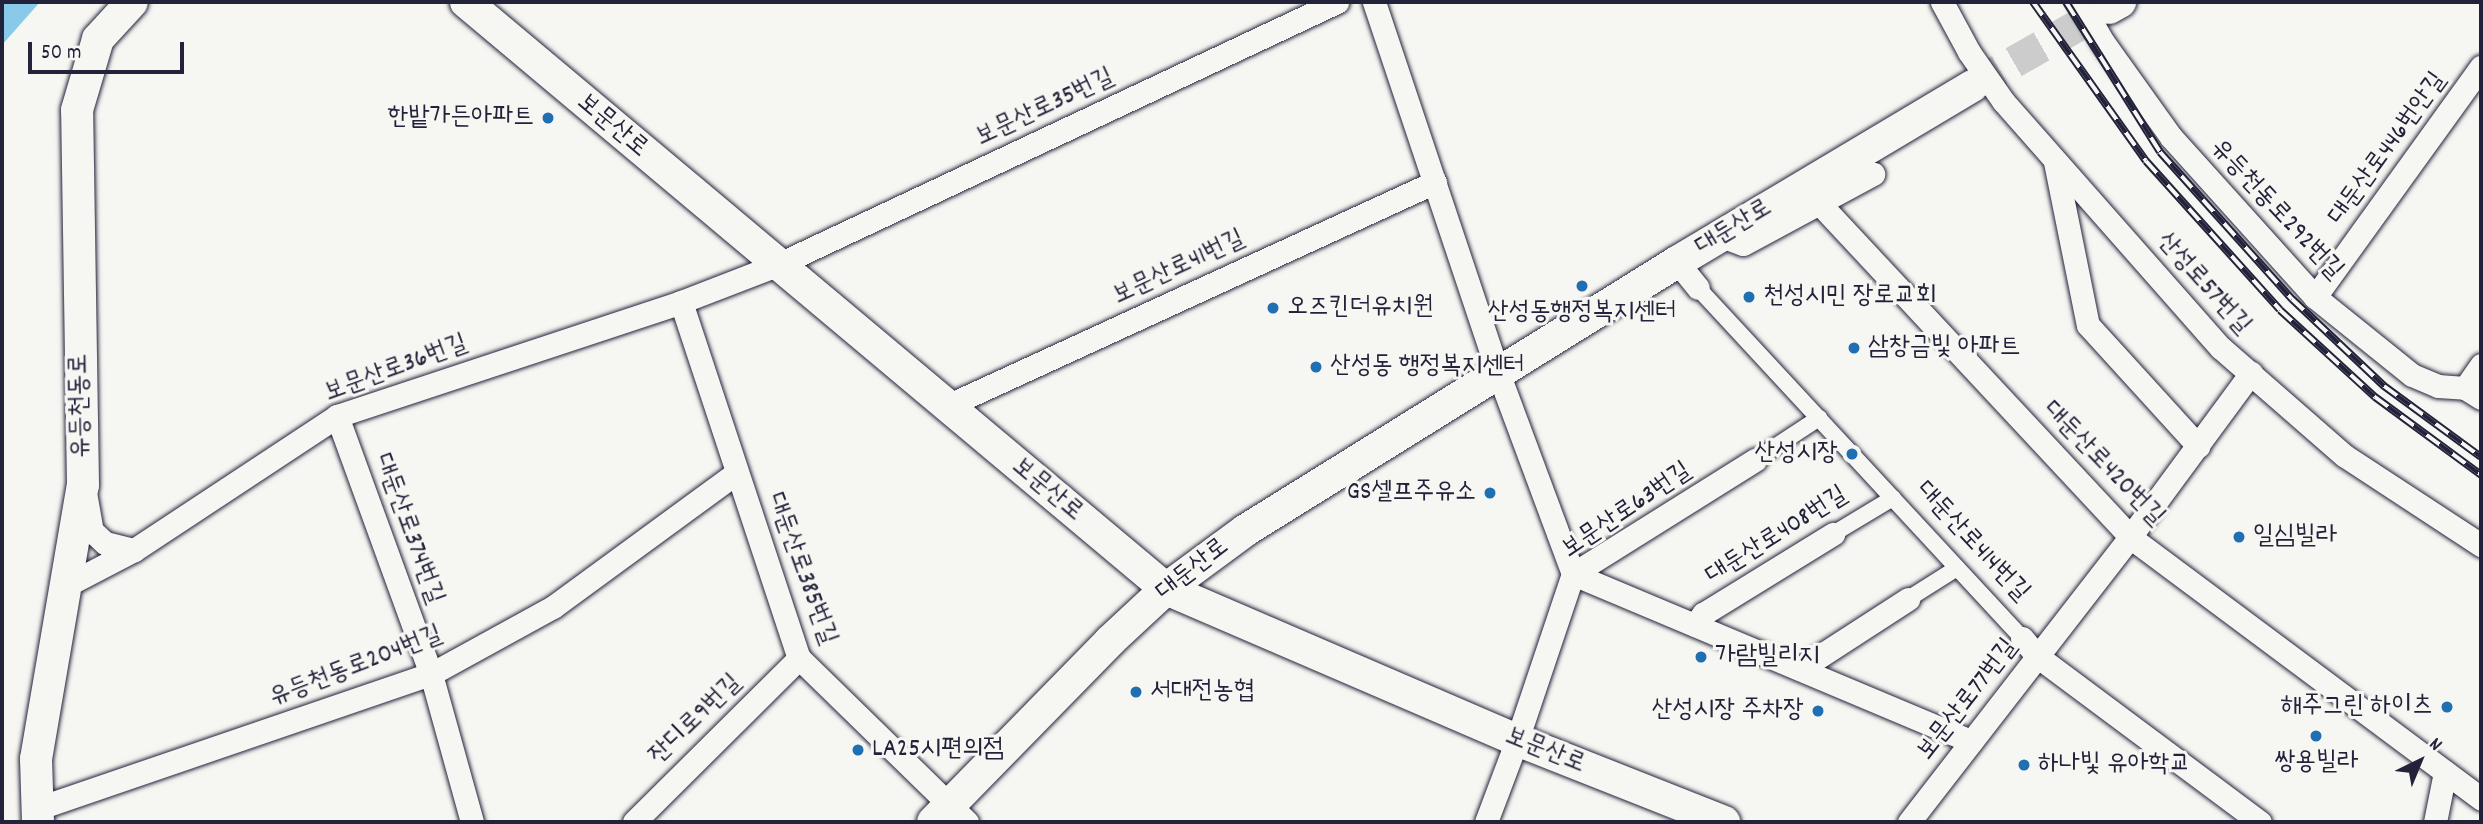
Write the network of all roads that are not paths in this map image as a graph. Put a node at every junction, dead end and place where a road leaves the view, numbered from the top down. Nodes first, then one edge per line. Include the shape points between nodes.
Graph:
1 (132, 2) edge
2 (466, 2) edge
3 (1337, 2) edge
4 (1374, 2) edge
5 (1942, 2) edge
6 (2103, 4) edge
7 (2481, 67) edge
8 (1972, 86) tunnel mouth
9 (2054, 159) junction
10 (1874, 174) dead end
11 (1435, 181) junction
12 (1819, 204) junction
13 (1721, 236) junction
14 (1677, 262) junction
15 (777, 265) junction
16 (1698, 288) joint
17 (2315, 297) junction
18 (681, 302) junction
19 (2481, 365) edge
20 (2251, 373) junction
21 (1499, 376) junction
22 (2473, 393) edge
23 (947, 406) junction
24 (337, 416) junction
25 (1819, 418) junction
26 (2198, 446) junction
27 (1755, 460) joint
28 (736, 472) junction
29 (83, 485) junction
30 (1893, 498) junction
31 (1833, 534) joint
32 (2130, 537) junction
33 (2481, 545) edge
34 (134, 550) junction
35 (1957, 568) junction
36 (1573, 574) junction
37 (63, 587) junction
38 (1167, 589) junction
39 (1908, 599) joint
40 (1695, 625) junction
41 (2022, 639) joint
42 (2037, 656) junction
43 (799, 658) junction
44 (1800, 669) junction
45 (431, 674) junction
46 (1517, 740) junction
47 (1971, 741) junction
48 (2445, 772) junction
49 (2481, 799) edge
50 (37, 816) edge
51 (950, 816) edge
52 (472, 822) edge
53 (634, 822) edge
54 (1486, 822) edge
55 (1724, 822) edge
56 (1909, 822) edge
57 (2260, 822) edge
58 (2435, 822) edge

1 - 29 main road, 유등천동로 via 98,39 77,110
2 - 15 main road, 보문산로
3 - 15 street, 보문산로35번길
4 - 11 street
5 - 9 street, 산성로57번길 via 2003,101
6 - 17 street, 유등천동로292번길 via 2103,42 2171,137
7 - 17 street, 대둔산로446번안길
8 - 13 main road, 대둔산로
9 - 20 street, 산성로57번길 via 2221,348
9 - 26 street via 2088,325
10 - 12 street
11 - 21 street
11 - 23 street, 보문산로41번길
12 - 13 street via 1743,243
12 - 32 street, 대둔산로420번길
13 - 14 main road, 대둔산로
14 - 16 street, 대둔산로414번길
14 - 21 main road, 대둔산로
15 - 18 street, 보문산로36번길
15 - 23 main road, 보문산로
16 - 25 street, 대둔산로414번길
17 - 22 street, 유등천동로292번길 via 2412,374 2438,386
18 - 24 street, 보문산로36번길
18 - 28 street, 대둔산로385번길
19 - 22 street
20 - 26 street, 보문산로77번길
20 - 33 street, 산성로57번길 via 2346,456
21 - 36 street
21 - 38 main road, 대둔산로 via 1246,530
23 - 38 main road, 보문산로
24 - 34 street, 보문산로36번길
24 - 45 street, 대둔산로374번길
25 - 27 street, 보문산로63번길
25 - 30 street, 대둔산로414번길
26 - 32 street, 보문산로77번길
27 - 36 street, 보문산로63번길
28 - 43 street, 대둔산로385번길
28 - 45 street, 유등천동로204번길 via 553,607
29 - 34 street via 92,531 104,543
29 - 37 main road, 유등천동로
30 - 31 street, 대둔산로408번길
30 - 35 street, 대둔산로414번길
31 - 40 street, 대둔산로408번길 via 1703,614
32 - 42 street, 보문산로77번길
32 - 48 street, 대둔산로420번길
34 - 37 street, 보문산로36번길
35 - 39 street
35 - 41 street, 대둔산로414번길
36 - 40 street, 대둔산로408번길
36 - 46 street, 보문산로63번길
37 - 50 main road, 유등천동로 via 36,759
38 - 46 main road, 보문산로
38 - 51 main road, 대둔산로 via 1110,641
39 - 44 street
40 - 44 street, 대둔산로408번길
41 - 42 street, 대둔산로414번길
42 - 47 street, 보문산로77번길
42 - 57 street, 대둔산로414번길
43 - 51 street, 대둔산로385번길
43 - 53 street, 잔디로9번길
44 - 47 street, 대둔산로408번길
45 - 50 street, 유등천동로204번길
45 - 52 street, 대둔산로374번길
46 - 54 street, 보문산로63번길
46 - 55 main road, 보문산로
47 - 56 street, 보문산로77번길
48 - 49 street, 대둔산로420번길
48 - 58 street

